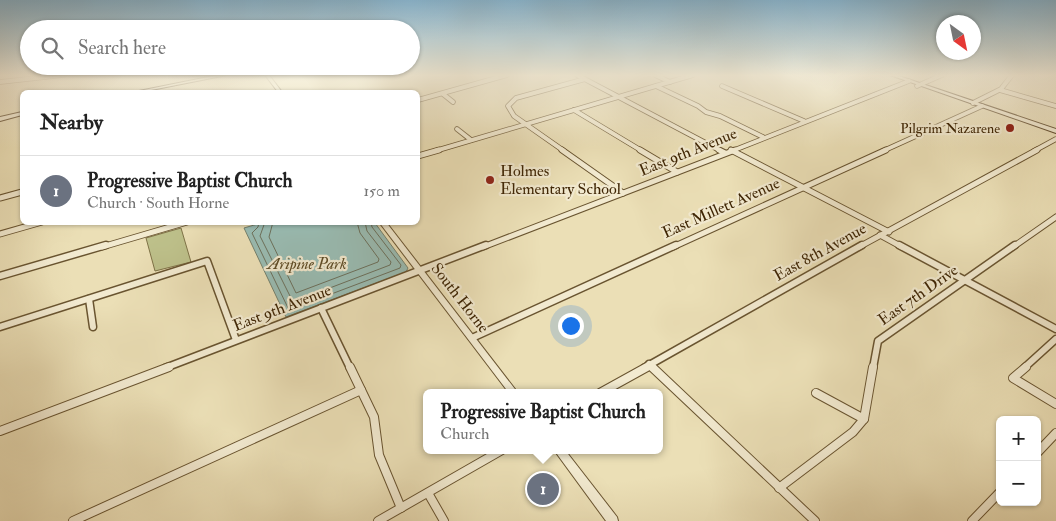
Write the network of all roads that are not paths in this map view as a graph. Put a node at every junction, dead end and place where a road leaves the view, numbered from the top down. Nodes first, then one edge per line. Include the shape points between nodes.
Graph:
1 (449, 99) edge
2 (515, 99) edge
3 (610, 99) edge
4 (622, 99) edge
5 (684, 99) edge
6 (753, 99) edge
7 (860, 99) edge
8 (962, 99) edge
9 (981, 99) edge
10 (1033, 99) edge
11 (453, 102) dead end
12 (973, 103) junction
13 (982, 106) junction
14 (1056, 106) edge
15 (574, 110) junction
16 (20, 114) edge
17 (0, 119) edge
18 (804, 121) junction
19 (525, 125) junction
20 (457, 129) dead end
21 (1056, 131) edge
22 (763, 137) junction
23 (471, 140) junction
24 (1056, 140) edge
25 (731, 150) junction
26 (725, 154) junction
27 (420, 155) edge
28 (677, 172) junction
29 (803, 187) junction
30 (20, 193) edge
31 (623, 193) junction
32 (0, 198) edge
33 (1056, 217) edge
34 (32, 225) edge
35 (177, 225) edge
36 (384, 225) edge
37 (889, 232) junction
38 (0, 234) edge
39 (880, 235) junction
40 (418, 271) junction
41 (0, 276) edge
42 (964, 280) junction
43 (89, 298) junction
44 (321, 308) junction
45 (0, 327) edge
46 (93, 327) dead end
47 (1056, 329) edge
48 (472, 338) junction
49 (1056, 339) edge
50 (236, 340) junction
51 (650, 364) junction
52 (511, 389) edge
53 (607, 389) edge
54 (361, 390) junction
55 (816, 394) dead end
56 (1056, 404) edge
57 (864, 419) junction
58 (0, 431) edge
59 (1056, 433) edge
60 (1041, 449) edge
61 (495, 454) edge
62 (562, 454) edge
63 (779, 488) junction
64 (428, 493) junction
65 (996, 496) edge
66 (401, 508) junction
67 (73, 521) edge
68 (378, 521) edge
69 (444, 521) edge
70 (613, 521) edge
71 (814, 521) edge
72 (972, 521) edge

1 - 11 street
2 - 19 street via 508,106 509,110
3 - 15 street
4 - 26 street
5 - 22 street
6 - 18 street
7 - 18 street, East 9th Avenue
8 - 12 main road
9 - 12 street
10 - 14 street
12 - 13 main road
13 - 21 main road
13 - 29 street, East Millett Avenue
15 - 19 street
15 - 28 street
16 - 17 main road
18 - 22 street, East 9th Avenue
19 - 23 street
19 - 31 street
20 - 23 street
22 - 25 street, East 9th Avenue
23 - 27 street
24 - 37 street, East 8th Avenue
25 - 26 street, East 9th Avenue
25 - 29 street
26 - 28 street, East 9th Avenue
28 - 31 street, East 9th Avenue
29 - 37 street
29 - 48 street, East Millett Avenue
30 - 32 street
31 - 40 street, East 9th Avenue
33 - 42 street, East 7th Drive
34 - 38 street
35 - 41 street
36 - 40 street, South Horne
37 - 39 street, East 8th Avenue
39 - 42 street
39 - 51 street, East 8th Avenue
40 - 44 street, East 9th Avenue
40 - 48 street, South Horne
42 - 47 street
42 - 57 street, East 7th Drive via 878,341
43 - 45 street
43 - 46 street
43 - 50 street via 207,261
44 - 50 street, East 9th Avenue
44 - 54 street
48 - 52 street, South Horne
49 - 56 street via 1013,378
50 - 58 street, East 9th Avenue
51 - 53 street, East 8th Avenue
51 - 63 street
54 - 66 street via 374,417 379,455
54 - 67 street
55 - 57 street
57 - 63 street via 853,432
59 - 60 street
61 - 64 street
62 - 70 street
63 - 71 street
64 - 66 street
64 - 69 street
65 - 72 street
66 - 68 street

